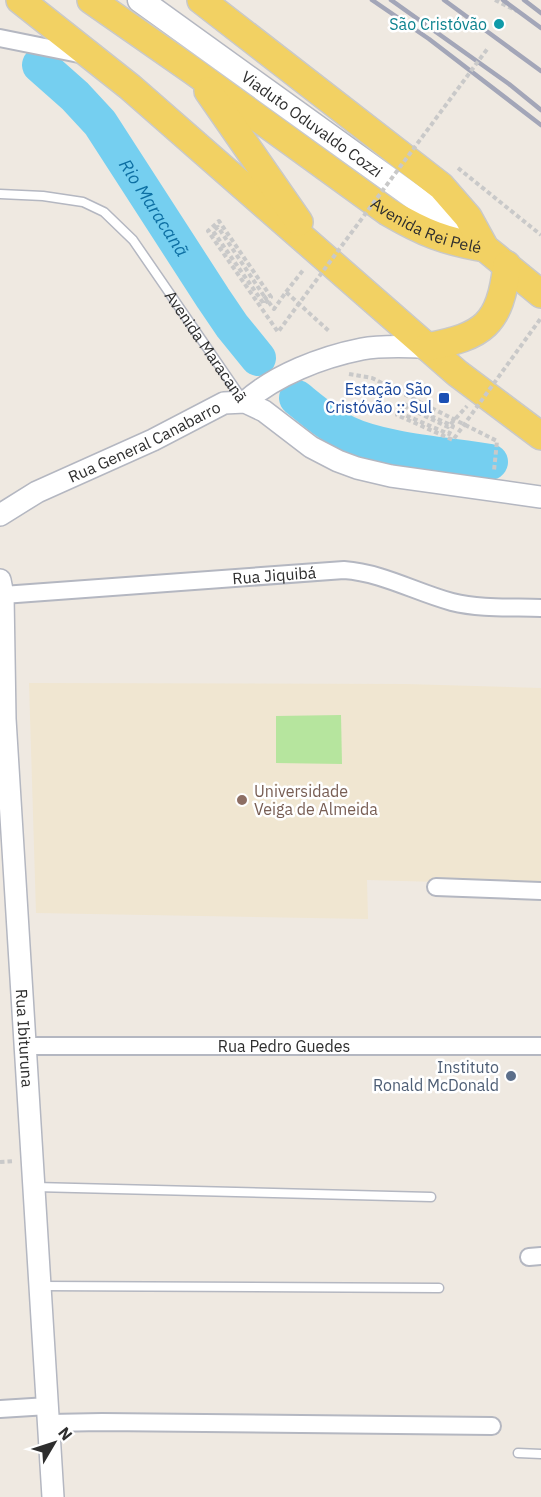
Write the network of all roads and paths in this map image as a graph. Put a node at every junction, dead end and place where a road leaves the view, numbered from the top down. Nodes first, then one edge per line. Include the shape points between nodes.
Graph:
1 (20, 0) edge
2 (91, 0) edge
3 (140, 0) edge
4 (201, 0) edge
5 (495, 0) edge
6 (517, 11) dead end
7 (0, 38) edge
8 (488, 48) dead end
9 (90, 56) junction
10 (193, 70) junction
11 (441, 186) junction
12 (0, 194) edge
13 (541, 235) edge
14 (485, 248) junction
15 (318, 250) junction
16 (507, 265) junction
17 (286, 292) junction
18 (541, 294) edge
19 (541, 318) edge
20 (330, 332) dead end
21 (427, 347) junction
22 (345, 374) dead end
23 (480, 392) junction
24 (245, 402) junction
25 (455, 419) junction
26 (541, 436) edge
27 (493, 478) dead end
28 (541, 497) edge
29 (0, 515) edge
30 (1, 587) edge
31 (541, 608) edge
32 (3, 719) edge
33 (436, 887) dead end
34 (541, 891) edge
35 (26, 1046) junction
36 (541, 1046) edge
37 (34, 1187) junction
38 (432, 1197) dead end
39 (39, 1286) junction
40 (439, 1288) dead end
41 (0, 1409) edge
42 (49, 1415) junction
43 (492, 1426) dead end
44 (518, 1453) dead end
45 (541, 1454) edge
46 (52, 1497) edge

1 - 9 main road
2 - 10 main road, Avenida Rei Pelé
3 - 14 main road, Viaduto Oduvaldo Cozzi
4 - 11 main road, Avenida Rei Pelé
5 - 6 path
7 - 9 street
8 - 17 path, bridge via 278,332 208,231 219,221 271,297 264,304 213,231 218,227 264,296 274,309
9 - 15 main road
10 - 14 main road, Avenida Rei Pelé via 388,212 442,239
10 - 15 main road
11 - 13 path via 455,166
11 - 14 main road, Avenida Rei Pelé via 468,217
12 - 24 lane, Avenida Maracanã via 83,202 104,212 133,240
14 - 16 main road
15 - 17 path
15 - 21 main road
16 - 18 main road
16 - 21 main road via 500,302 483,327 462,340
17 - 20 path
19 - 25 path, bridge via 453,441 397,415 402,403 453,426 449,434 400,413 404,406 448,427
21 - 23 main road
21 - 24 street, Rua General Canabarro via 373,348 338,355 278,378
22 - 25 path via 372,378
23 - 25 path
23 - 26 main road
24 - 28 street, Avenida Maracanã via 264,411 311,447 357,468
24 - 29 street, Rua General Canabarro via 224,404 37,492
25 - 27 path via 497,441
30 - 31 street, Rua Jiquibá via 344,570 375,574 455,603
30 - 32 street, Rua Ibituruna
32 - 35 street, Rua Ibituruna
33 - 34 street
35 - 36 street, Rua Pedro Guedes
35 - 37 street, Rua Ibituruna
37 - 38 lane
37 - 39 street, Rua Ibituruna
39 - 40 lane
39 - 42 street, Rua Ibituruna
41 - 42 street
42 - 43 street via 102,1422
42 - 46 street, Rua Ibituruna
44 - 45 lane

